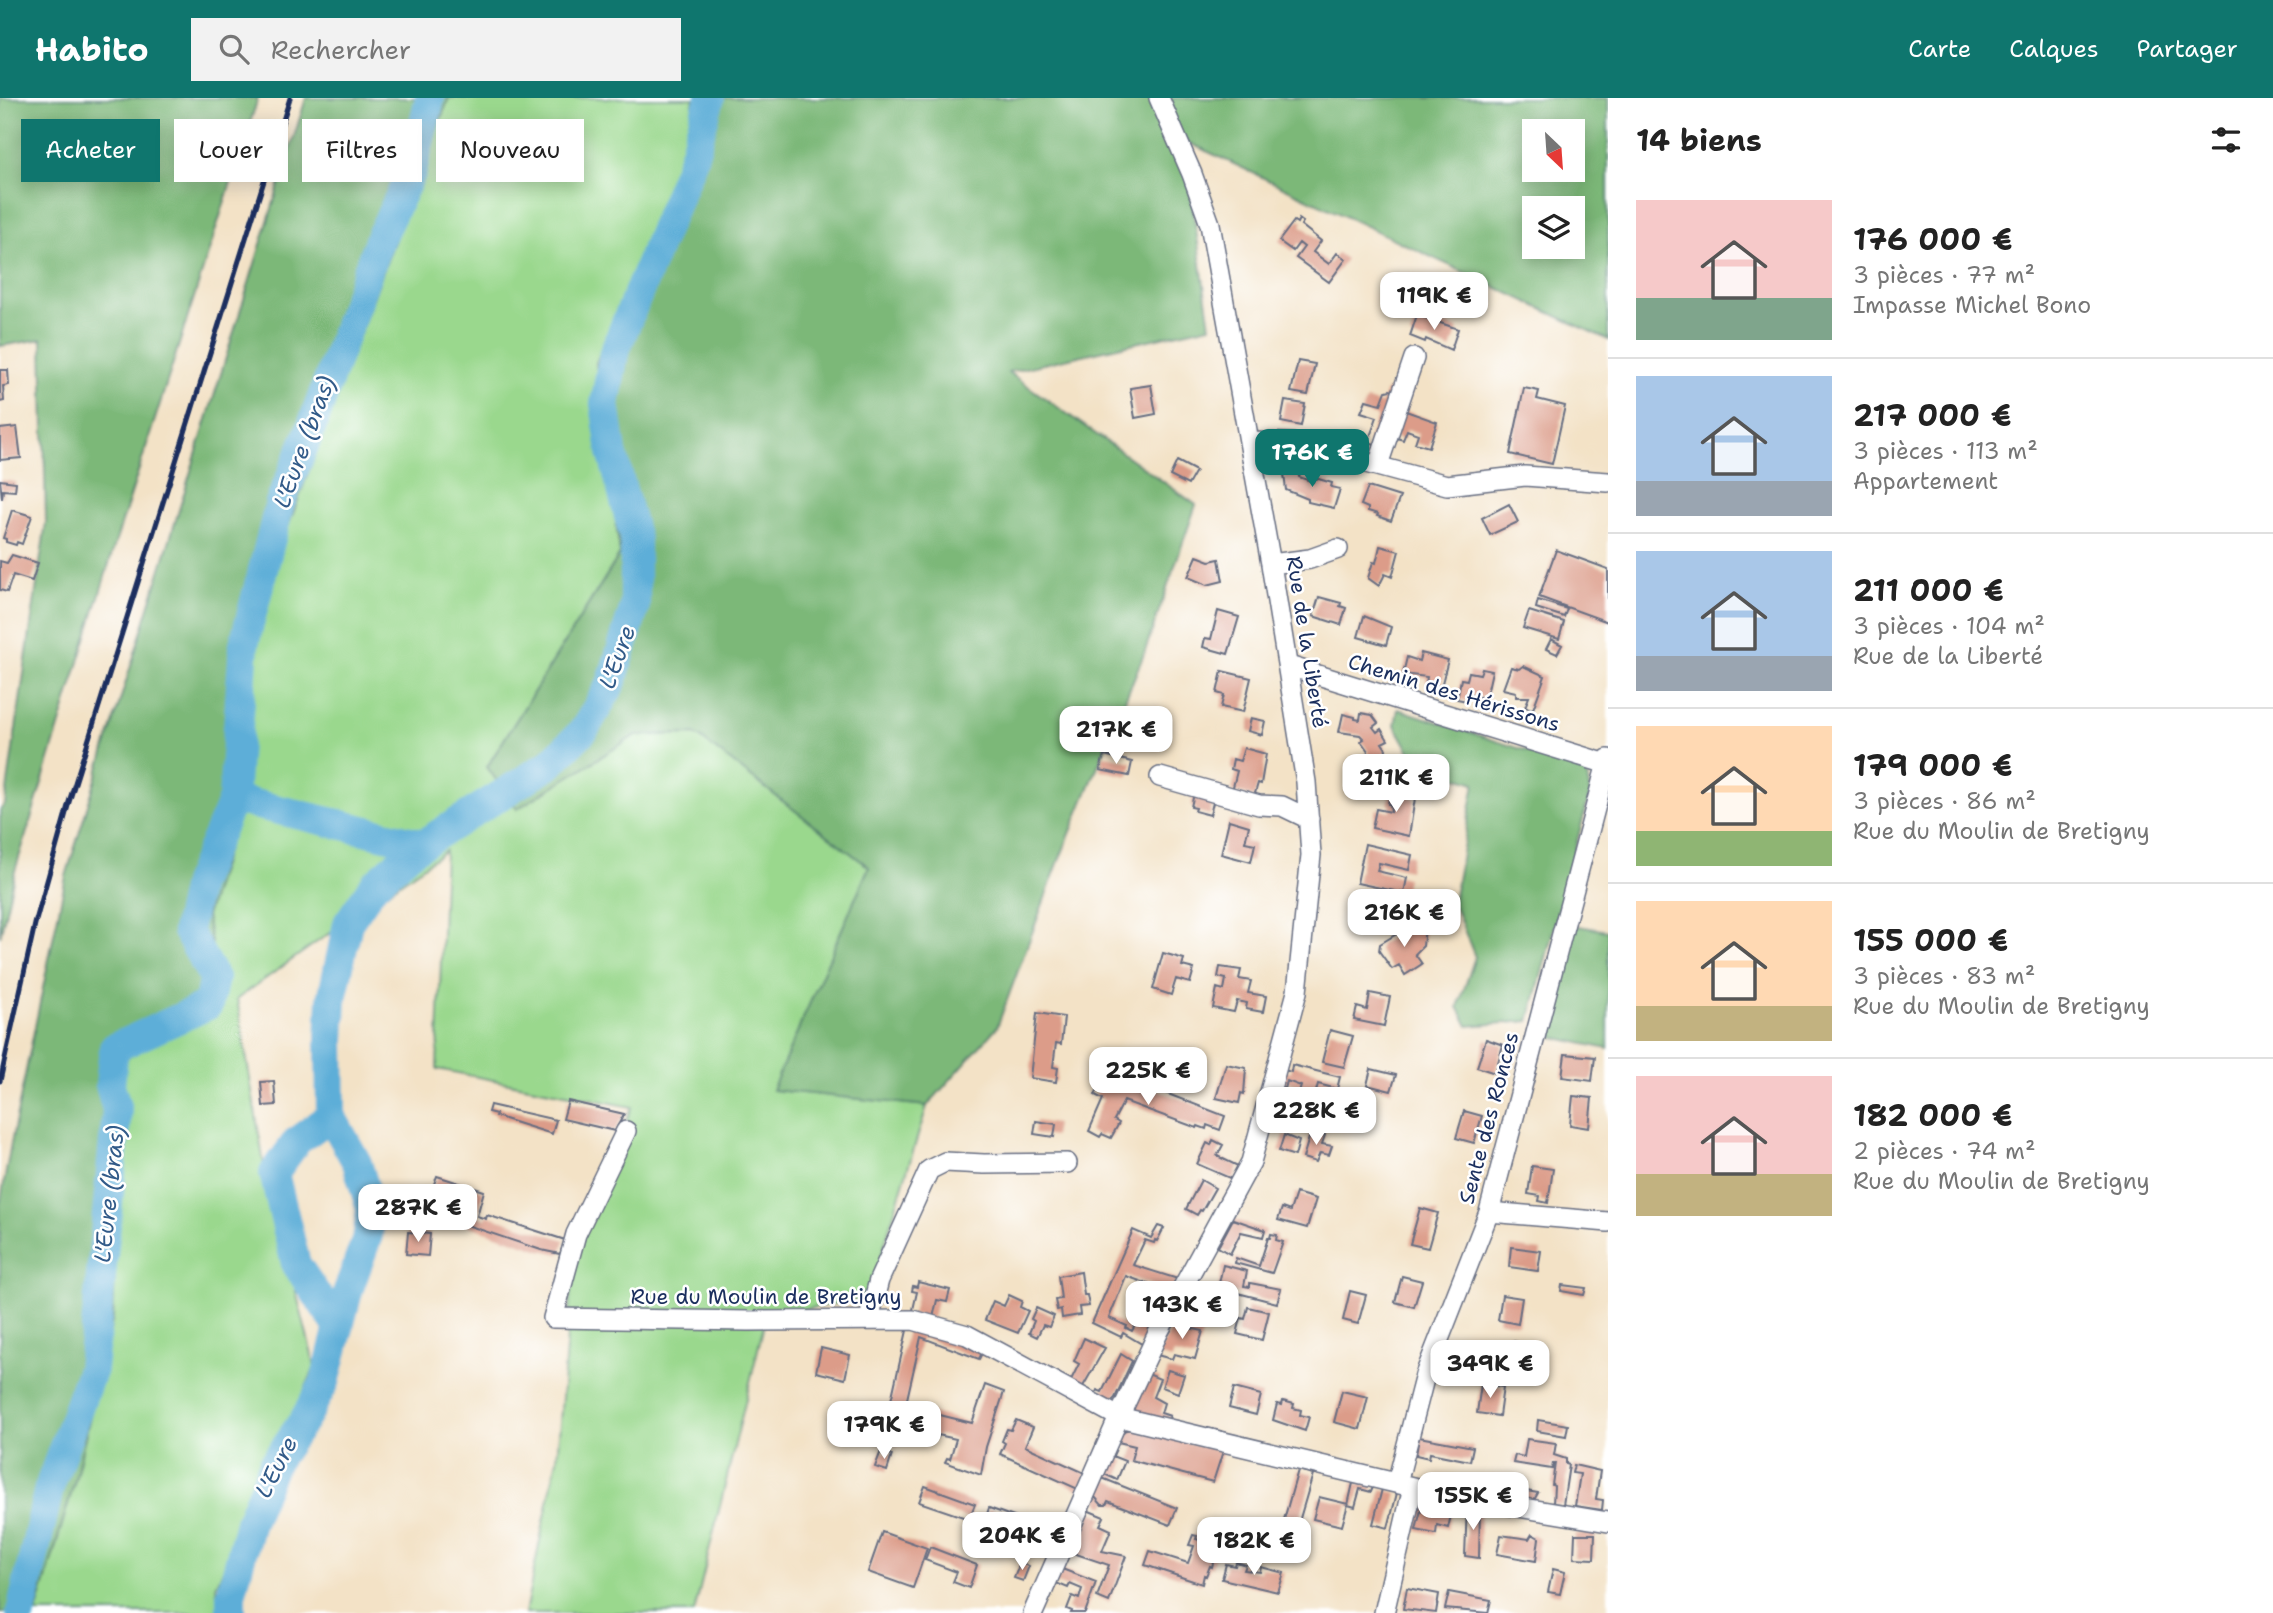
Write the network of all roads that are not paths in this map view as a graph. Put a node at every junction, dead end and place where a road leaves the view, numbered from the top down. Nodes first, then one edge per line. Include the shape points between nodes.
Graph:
1 (1159, 98) edge
2 (1414, 358) dead end
3 (1249, 442) junction
4 (1378, 465) junction
5 (1608, 482) edge
6 (1338, 549) dead end
7 (1271, 564) junction
8 (1289, 666) junction
9 (1607, 762) edge
10 (1160, 777) dead end
11 (1309, 820) junction
12 (626, 1130) dead end
13 (1067, 1163) dead end
14 (1489, 1212) junction
15 (1608, 1222) edge
16 (869, 1319) junction
17 (1119, 1417) junction
18 (1405, 1485) junction
19 (1608, 1522) edge
20 (1033, 1613) edge
21 (1384, 1613) edge

1 - 3 street, Rue de la Liberté via 1210,224
2 - 4 street
3 - 4 street via 1292,443
3 - 7 street, Rue de la Liberté
4 - 5 street via 1447,485 1525,476
6 - 7 street via 1310,559
7 - 8 street, Rue de la Liberté
8 - 9 street, Chemin des Hérissons
8 - 11 street, Rue de la Liberté
9 - 14 street, Sente des Ronces
10 - 11 street via 1259,805 1282,806
11 - 17 street, Rue de la Liberté via 1311,855 1297,992 1251,1162 1159,1331
12 - 16 street, Rue du Moulin de Bretigny via 576,1234 553,1318
13 - 16 street via 945,1162 929,1170 879,1280
14 - 15 street
14 - 18 street, Sente des Ronces via 1425,1375
16 - 17 street, Rue du Moulin de Bretigny via 914,1320 967,1335
17 - 18 street, Rue du Moulin de Bretigny
17 - 20 street, Rue de la Liberté
18 - 19 street, Rue du Moulin de Bretigny
18 - 21 street, Sente des Ronces

